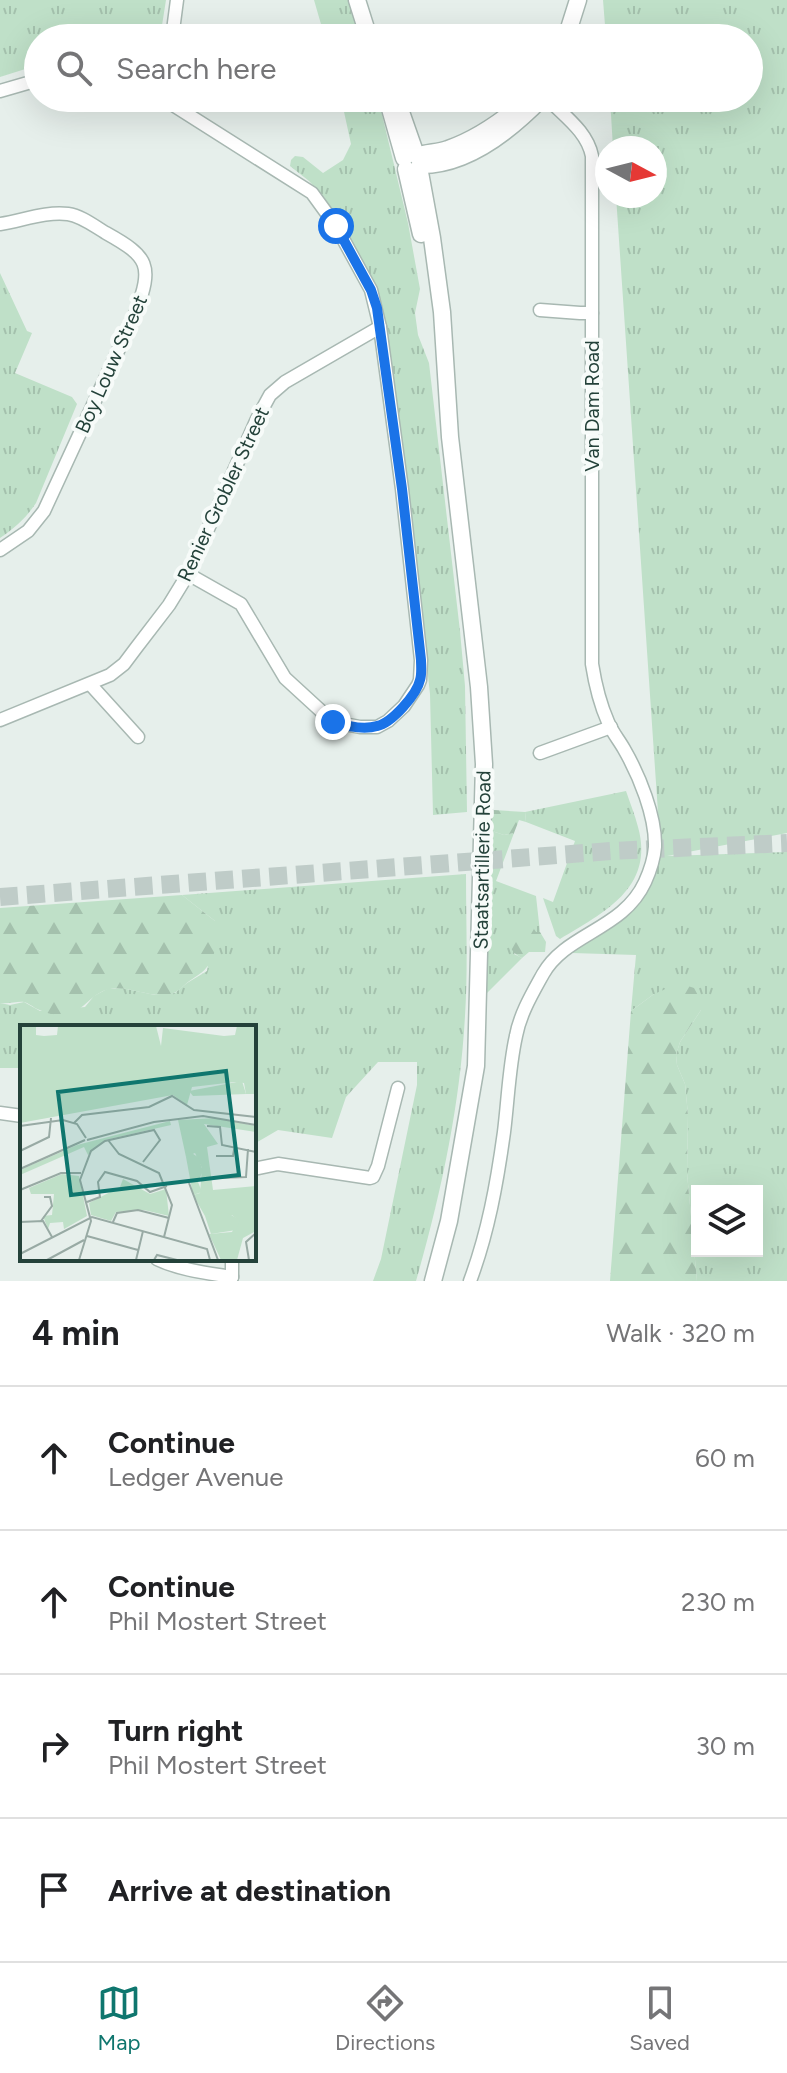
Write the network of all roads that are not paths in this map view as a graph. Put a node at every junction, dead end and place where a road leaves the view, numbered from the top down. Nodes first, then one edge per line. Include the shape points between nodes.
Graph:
1 (177, 0) edge
2 (357, 0) edge
3 (365, 0) edge
4 (578, 0) edge
5 (174, 24) edge
6 (365, 24) edge
7 (373, 24) edge
8 (570, 24) edge
9 (24, 84) edge
10 (0, 91) edge
11 (185, 112) edge
12 (393, 112) edge
13 (401, 112) edge
14 (510, 112) edge
15 (528, 112) edge
16 (559, 112) edge
17 (414, 162) junction
18 (0, 224) edge
19 (540, 310) dead end
20 (592, 313) junction
21 (380, 327) junction
22 (0, 550) edge
23 (188, 574) junction
24 (90, 684) junction
25 (0, 720) edge
26 (611, 727) junction
27 (138, 737) dead end
28 (540, 753) dead end
29 (398, 1088) dead end
30 (0, 1113) edge
31 (20, 1116) edge
32 (256, 1169) edge
33 (161, 1261) edge
34 (231, 1279) edge
35 (433, 1281) edge
36 (470, 1281) edge

1 - 5 street
2 - 6 street
3 - 7 street
4 - 8 street
9 - 10 street
11 - 21 street via 312,193 371,290
12 - 17 street, Staatsartillerie Road
13 - 17 street, Staatsartillerie Road
14 - 17 street via 475,138
15 - 17 street via 483,146 446,162
16 - 20 street, Van Dam Road via 583,134 592,156
17 - 35 street, Staatsartillerie Road via 440,300 484,764 476,1066
18 - 22 street, Boy Louw Street via 56,214 77,216 130,246 145,265 147,277 136,312 44,511 28,531
19 - 20 street
20 - 26 street, Van Dam Road via 592,664
21 - 23 street, Renier Grobler Street via 270,395
21 - 23 street via 421,660 420,680 404,706 377,727 333,722 285,678 241,604
23 - 24 street, Renier Grobler Street via 124,664
24 - 25 street, Renier Grobler Street
24 - 27 street
26 - 28 street
26 - 36 street, Van Dam Road via 649,807 655,850 641,891 629,907 548,965 527,1003 516,1033 493,1198
29 - 32 street via 373,1177 278,1164
30 - 31 street
33 - 34 street

